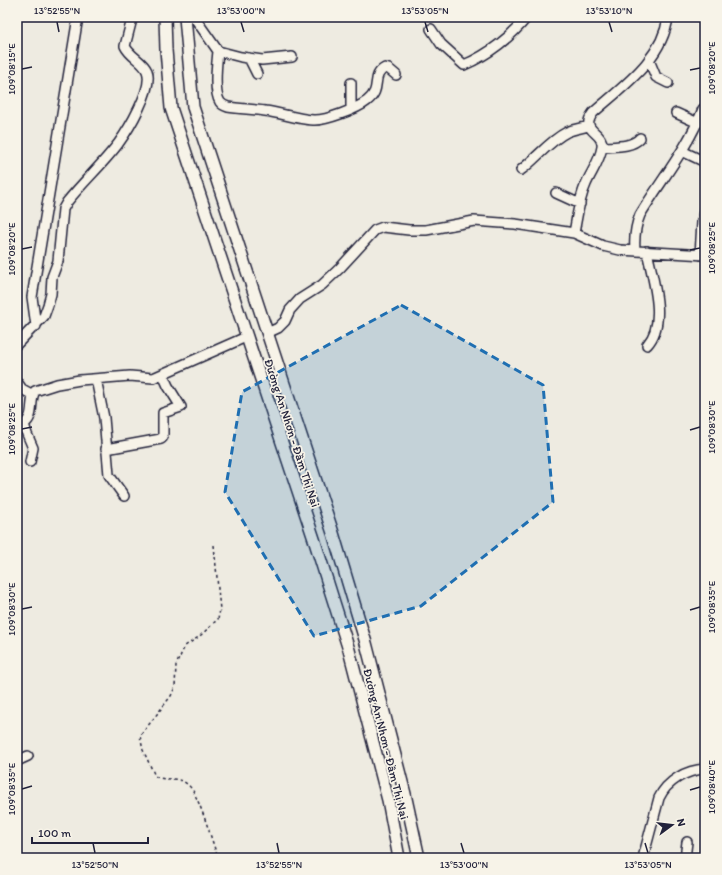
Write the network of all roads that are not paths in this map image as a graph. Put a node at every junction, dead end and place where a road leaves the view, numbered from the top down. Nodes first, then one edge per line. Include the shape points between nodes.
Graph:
1 (78, 17) edge
2 (165, 17) edge
3 (186, 17) edge
4 (194, 17) edge
5 (527, 17) edge
6 (668, 17) edge
7 (132, 20) dead end
8 (431, 30) dead end
9 (218, 50) junction
10 (292, 57) dead end
11 (249, 58) junction
12 (649, 60) junction
13 (257, 74) dead end
14 (396, 75) dead end
15 (351, 83) dead end
16 (668, 83) dead end
17 (704, 109) dead end
18 (351, 110) junction
19 (676, 113) dead end
20 (698, 123) junction
21 (589, 126) junction
22 (640, 138) dead end
23 (602, 147) junction
24 (682, 151) junction
25 (705, 162) edge
26 (521, 170) dead end
27 (556, 193) dead end
28 (580, 204) junction
29 (705, 208) edge
30 (574, 232) junction
31 (635, 250) junction
32 (647, 251) junction
33 (703, 255) edge
34 (36, 326) junction
35 (266, 332) junction
36 (246, 337) junction
37 (17, 344) edge
38 (647, 345) dead end
39 (163, 375) junction
40 (96, 379) junction
41 (17, 382) edge
42 (33, 395) junction
43 (21, 424) edge
44 (106, 450) junction
45 (30, 462) dead end
46 (124, 496) dead end
47 (28, 756) dead end
48 (17, 761) edge
49 (705, 769) edge
50 (687, 842) dead end
51 (399, 858) edge
52 (419, 858) edge
53 (643, 858) edge
54 (685, 858) edge

1 - 34 street via 32,297
2 - 36 main road, Đường An Nhơn - Đầm Thị Nại via 172,108
3 - 35 main road, Đường An Nhơn - Đầm Thị Nại via 193,107
4 - 9 street
5 - 8 street via 486,55 464,65 440,44
6 - 12 street via 660,42
7 - 34 street via 125,46 147,71 144,99 118,144 66,202 51,294 44,316
9 - 11 street
9 - 18 street via 218,95 221,103 228,108 265,111 315,121
10 - 11 street via 262,60
11 - 13 street
12 - 16 street via 656,77
12 - 21 street via 593,114 589,119
14 - 18 street via 384,68 378,76 376,92 366,102
15 - 18 street
17 - 20 street
19 - 20 street
20 - 24 street
21 - 23 street via 600,139
21 - 26 street via 562,135 546,146
22 - 23 street via 626,145
23 - 28 street
24 - 25 street
24 - 31 street via 636,223
27 - 28 street
28 - 30 street
29 - 33 street via 702,222
30 - 31 street via 603,246
30 - 35 street via 474,221 426,230 383,226 375,230 322,285 300,299 278,328
31 - 32 street
32 - 33 street
32 - 38 street via 658,302 656,324 652,339
34 - 37 street
35 - 52 main road, Đường An Nhơn - Đầm Thị Nại via 333,533 366,643
36 - 39 street
36 - 51 main road, Đường An Nhơn - Đầm Thị Nại via 349,650 388,800
39 - 40 street via 153,378 130,376
39 - 44 street via 181,406 163,413 161,439
40 - 42 street via 57,384 35,391
40 - 44 street via 104,418
41 - 42 street via 22,389
42 - 43 street via 28,420
43 - 45 street via 33,448
44 - 46 street via 109,475
47 - 48 street
49 - 53 street via 694,770 679,777 663,790
50 - 54 street

